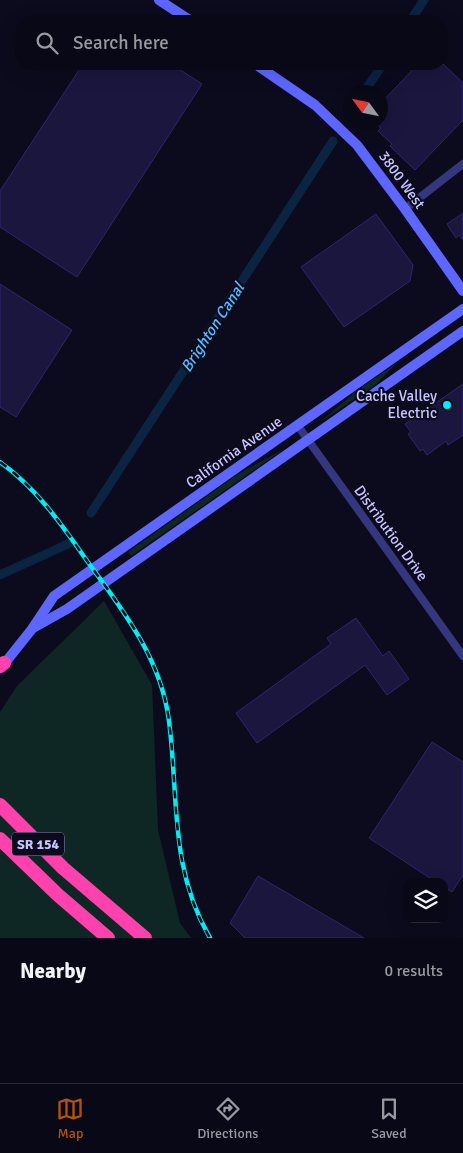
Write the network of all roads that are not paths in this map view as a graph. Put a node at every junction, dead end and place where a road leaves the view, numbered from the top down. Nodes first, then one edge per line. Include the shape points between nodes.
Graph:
1 (159, 0) edge
2 (182, 15) edge
3 (265, 70) edge
4 (463, 164) edge
5 (405, 209) junction
6 (463, 291) edge
7 (463, 309) edge
8 (463, 331) edge
9 (298, 426) junction
10 (308, 439) junction
11 (32, 629) junction
12 (463, 656) edge
13 (1, 666) edge
14 (0, 805) edge
15 (0, 839) edge
16 (108, 938) edge
17 (145, 938) edge

1 - 2 main road
3 - 5 main road, 3800 West via 315,105 348,135
4 - 5 street
5 - 6 main road, 3800 West
7 - 9 main road, California Avenue
8 - 10 main road, California Avenue
9 - 10 street, Distribution Drive
9 - 11 main road, California Avenue via 54,596
10 - 11 main road, California Avenue via 67,609
10 - 12 street, Distribution Drive
11 - 13 main road, California Avenue
14 - 17 highway, SR 154 via 63,868
15 - 16 highway, SR 154

